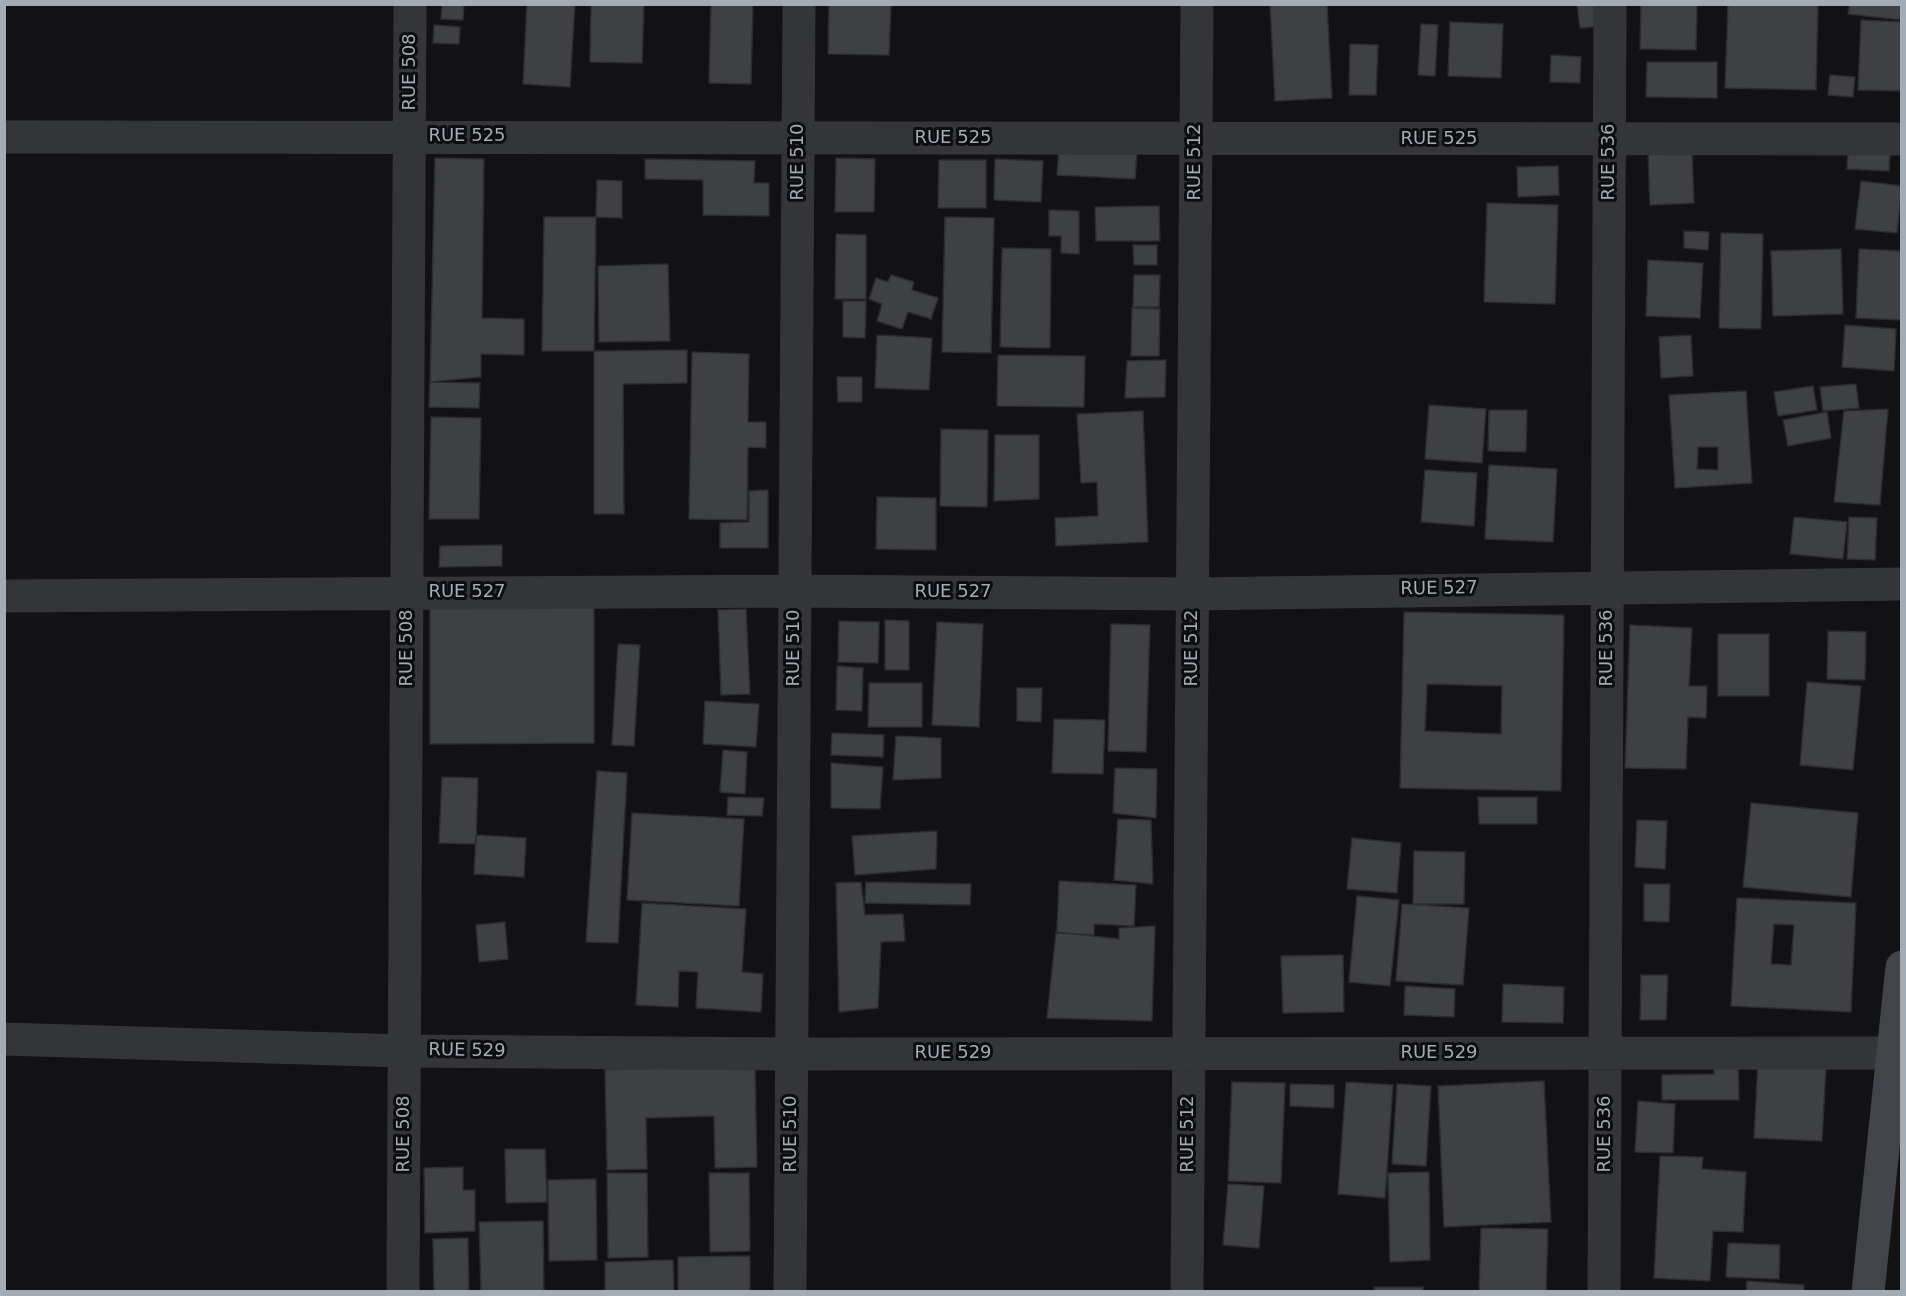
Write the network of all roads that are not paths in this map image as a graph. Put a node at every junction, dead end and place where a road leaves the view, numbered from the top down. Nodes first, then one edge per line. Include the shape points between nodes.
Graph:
1 (410, 4) edge
2 (799, 4) edge
3 (1197, 4) edge
4 (1610, 4) edge
5 (409, 136) junction
6 (4, 137) edge
7 (798, 137) junction
8 (1609, 138) junction
9 (1196, 139) junction
10 (1902, 139) edge
11 (1902, 584) edge
12 (1607, 586) junction
13 (795, 591) junction
14 (407, 592) junction
15 (1192, 594) junction
16 (4, 596) edge
17 (1902, 967) edge
18 (4, 1039) edge
19 (404, 1051) junction
20 (1189, 1052) junction
21 (1605, 1053) junction
22 (1897, 1053) edge
23 (792, 1054) junction
24 (403, 1292) edge
25 (790, 1292) edge
26 (1186, 1292) edge
27 (1604, 1292) edge
28 (1868, 1292) edge

1 - 5 street, RUE 508
2 - 7 street, RUE 510
3 - 9 street, RUE 512
4 - 8 street, RUE 536
5 - 6 street, RUE 525
5 - 7 street, RUE 525
5 - 14 street, RUE 508
7 - 9 street, RUE 525
7 - 13 street, RUE 510
8 - 9 street, RUE 525
8 - 10 street, RUE 525
8 - 12 street, RUE 536
9 - 15 street, RUE 512
11 - 12 street, RUE 527
12 - 15 street, RUE 527
12 - 21 street, RUE 536
13 - 14 street, RUE 527
13 - 15 street, RUE 527
13 - 23 street, RUE 510
14 - 16 street, RUE 527
14 - 19 street, RUE 508
15 - 20 street, RUE 512
17 - 22 street
18 - 19 street, RUE 529
19 - 23 street, RUE 529
19 - 24 street, RUE 508
20 - 21 street, RUE 529
20 - 23 street, RUE 529
20 - 26 street, RUE 512
21 - 22 street, RUE 529
21 - 27 street, RUE 536
22 - 28 street
23 - 25 street, RUE 510

